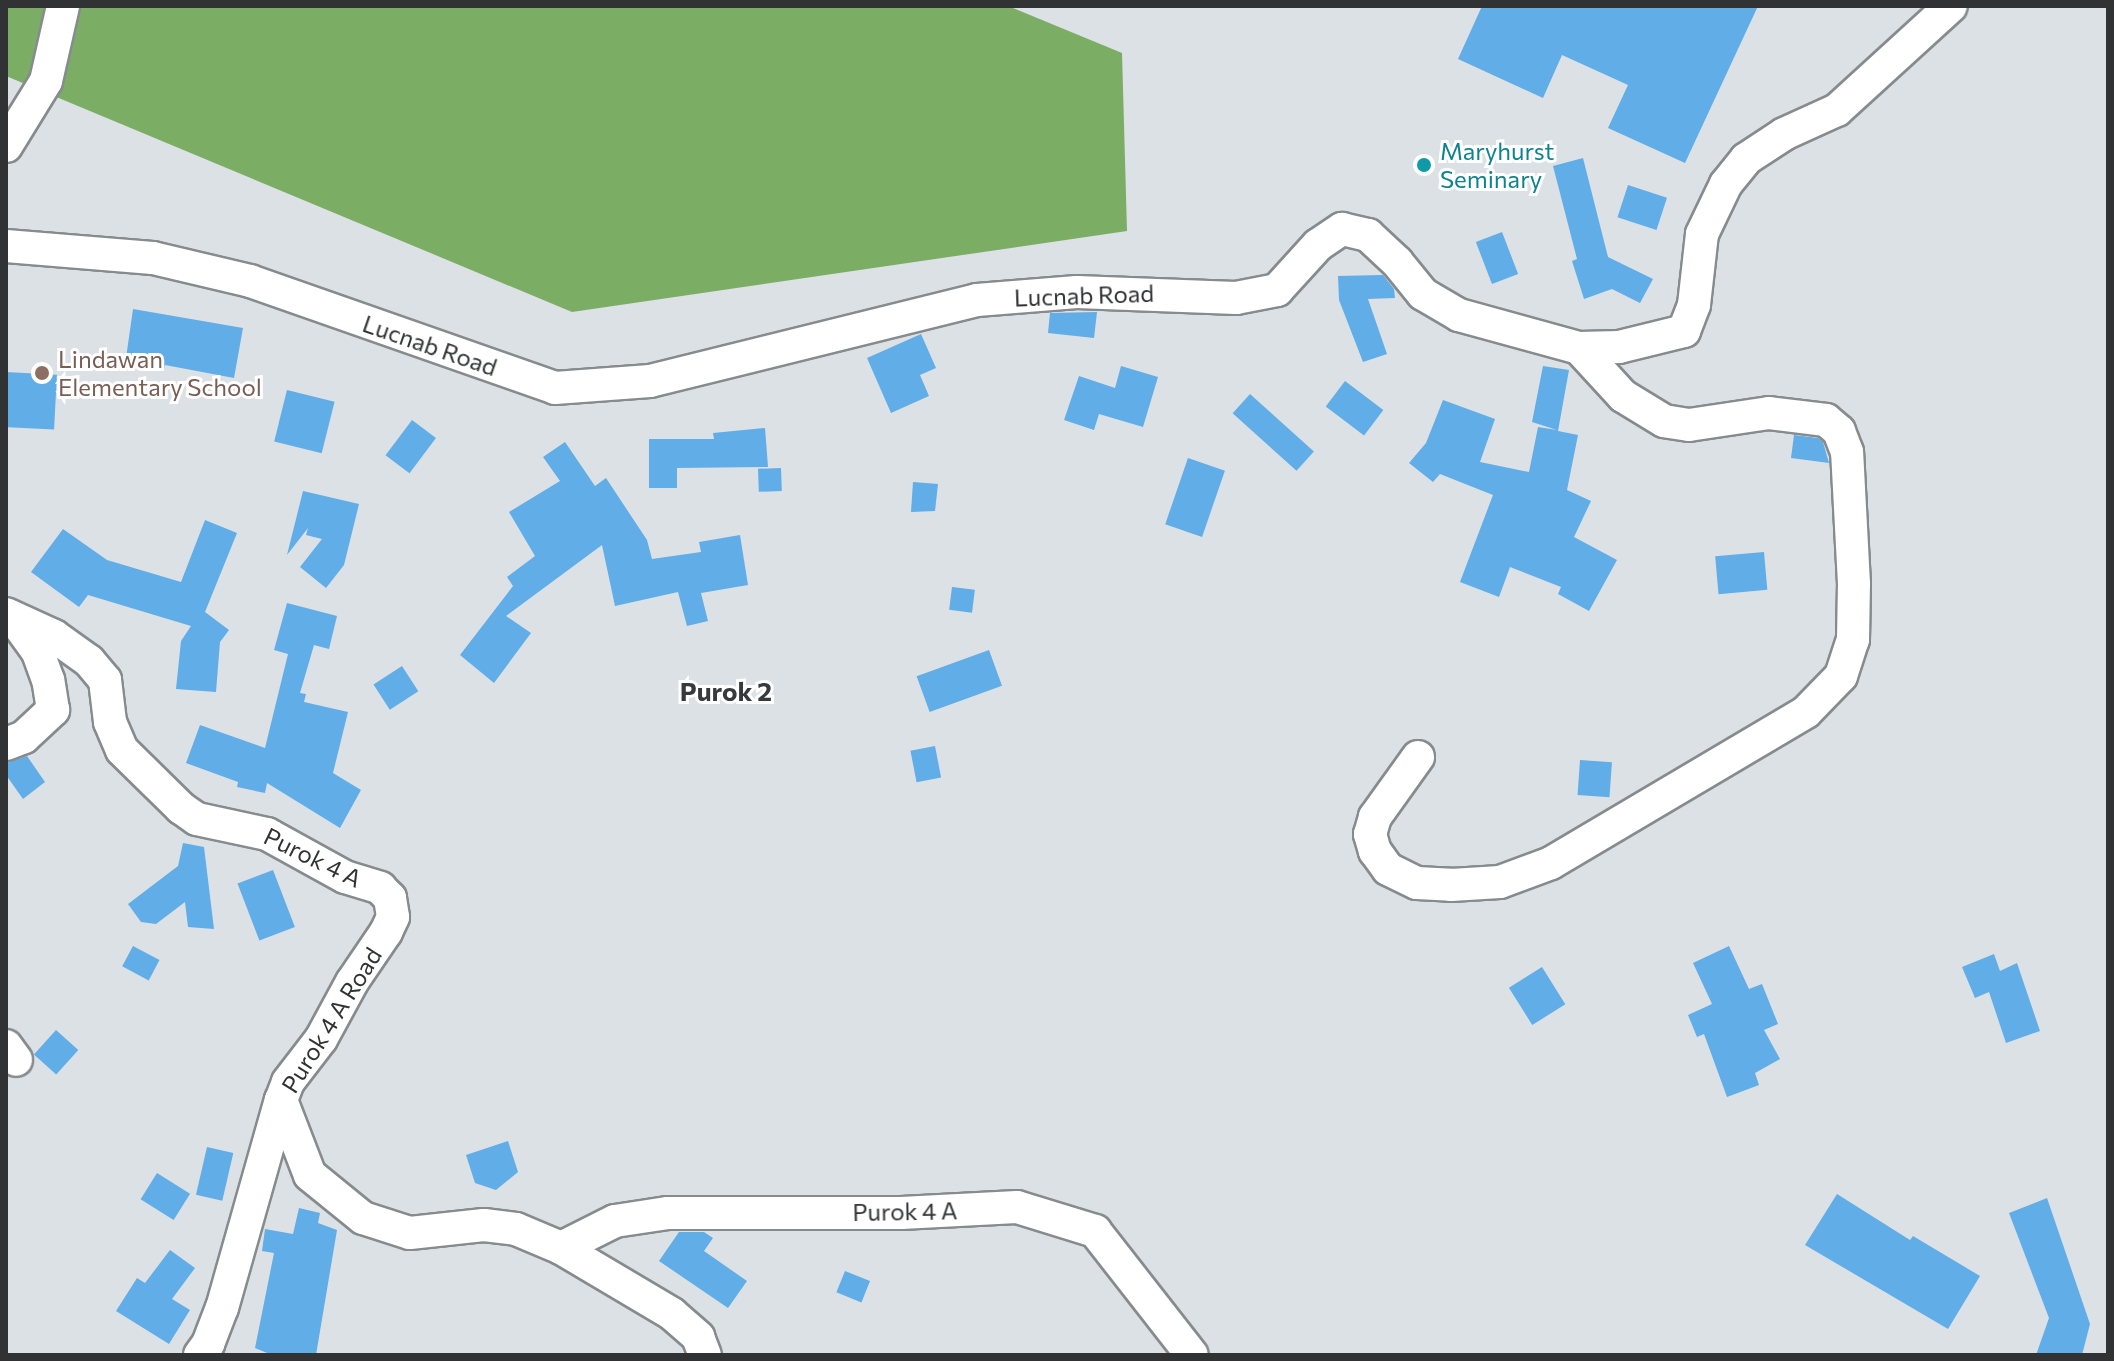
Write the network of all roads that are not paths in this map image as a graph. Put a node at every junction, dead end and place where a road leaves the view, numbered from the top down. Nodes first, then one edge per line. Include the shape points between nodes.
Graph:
1 (63, 6) edge
2 (1951, 6) edge
3 (6, 146) edge
4 (6, 246) edge
5 (1579, 348) junction
6 (10, 615) edge
7 (6, 744) edge
8 (1418, 757) dead end
9 (386, 932) joint
10 (281, 1100) junction
11 (561, 1248) junction
12 (200, 1355) edge
13 (705, 1355) edge
14 (1192, 1355) edge

1 - 3 street via 46,81
2 - 5 street, Lucnab Road via 1837,110 1746,159 1726,184 1702,234 1694,305 1684,331 1651,342
4 - 5 street, Lucnab Road via 153,258 250,281 555,388 650,381 977,300 1077,292 1236,298 1277,290 1318,245 1342,229 1368,235 1423,294 1459,315
5 - 8 street via 1623,396 1664,421 1689,425 1769,413 1826,420 1839,431 1847,452 1854,584 1853,640 1841,676 1806,712 1551,863 1500,882 1417,883 1388,869 1375,851 1370,834 1375,817
6 - 7 street via 38,652 53,710 31,733
6 - 9 street, Purok 4 A via 89,661 105,680 110,722 122,750 181,808 197,819 267,834 345,877 380,888 390,898 393,917
9 - 10 street, Purok 4 A Road
10 - 11 street, Purok 4 A Road via 310,1175 363,1218 410,1233 484,1225 516,1229
10 - 12 street via 222,1308
11 - 13 street, Purok 4 A Road via 672,1314 698,1337
11 - 14 street, Purok 4 A via 615,1221 668,1213 901,1213 1017,1207 1095,1231

